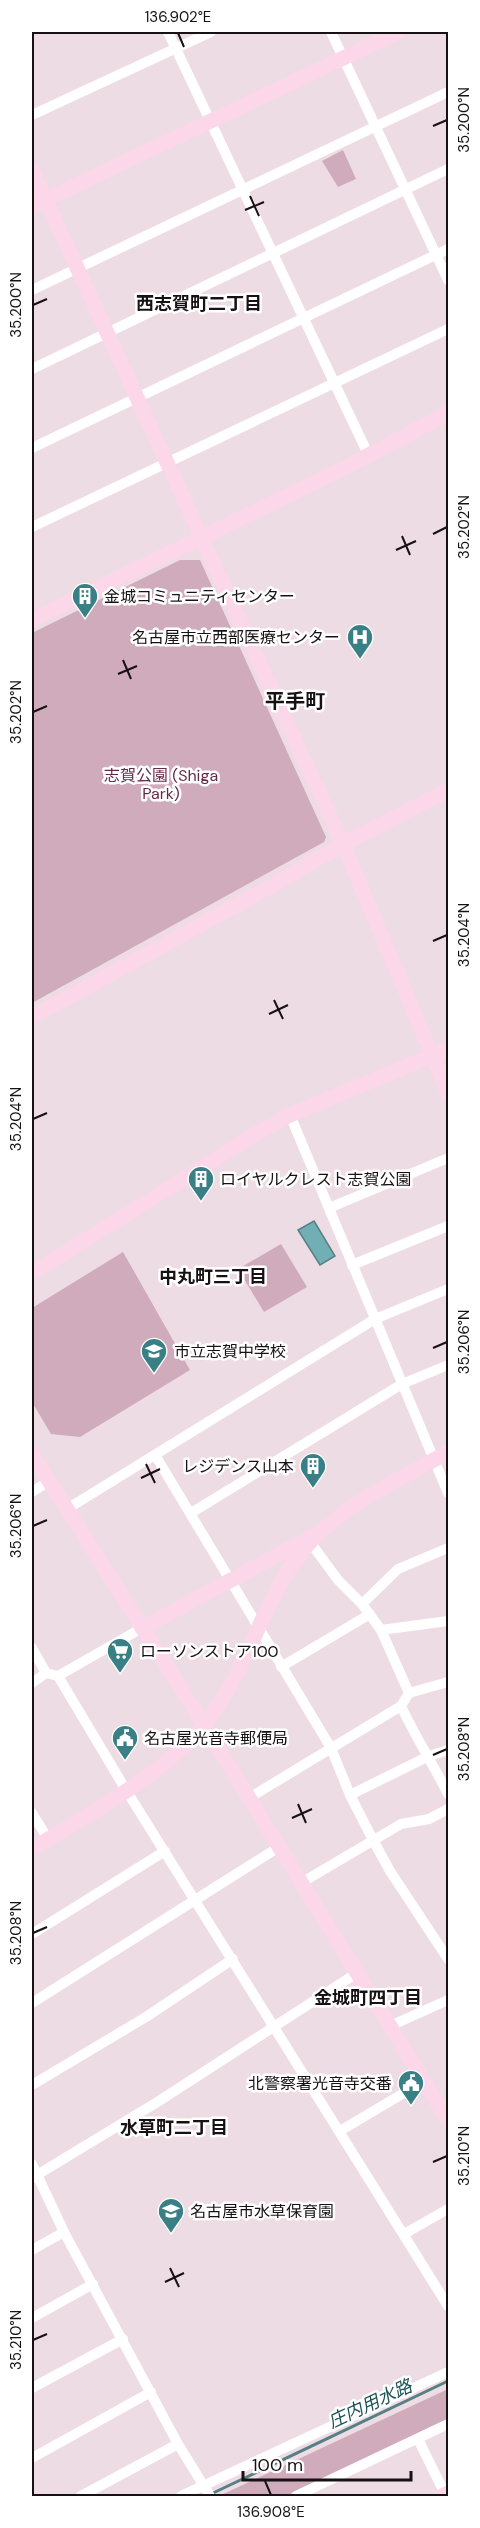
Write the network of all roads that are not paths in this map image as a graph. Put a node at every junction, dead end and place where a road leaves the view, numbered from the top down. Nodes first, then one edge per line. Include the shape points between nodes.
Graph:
1 (168, 32) edge
2 (211, 32) edge
3 (331, 32) edge
4 (398, 32) edge
5 (176, 48) junction
6 (343, 58) junction
7 (448, 92) edge
8 (32, 115) edge
9 (211, 121) junction
10 (377, 127) junction
11 (448, 169) edge
12 (32, 170) edge
13 (405, 189) junction
14 (243, 190) junction
15 (38, 202) edge
16 (448, 249) edge
17 (273, 253) junction
18 (437, 255) junction
19 (76, 269) junction
20 (448, 280) edge
21 (32, 290) edge
22 (304, 318) junction
23 (448, 328) edge
24 (105, 333) junction
25 (32, 369) edge
26 (334, 382) junction
27 (135, 398) junction
28 (448, 413) edge
29 (32, 448) edge
30 (368, 454) junction
31 (166, 463) junction
32 (32, 527) edge
33 (200, 537) junction
34 (32, 620) edge
35 (448, 790) edge
36 (343, 844) junction
37 (32, 1017) edge
38 (448, 1049) edge
39 (433, 1056) junction
40 (448, 1093) edge
41 (290, 1115) junction
42 (448, 1158) edge
43 (329, 1208) junction
44 (448, 1226) edge
45 (352, 1265) junction
46 (32, 1273) edge
47 (448, 1289) edge
48 (375, 1318) junction
49 (448, 1365) edge
50 (402, 1384) junction
51 (448, 1452) edge
52 (32, 1454) edge
53 (155, 1455) junction
54 (434, 1461) junction
55 (49, 1481) junction
56 (32, 1492) edge
57 (448, 1493) edge
58 (67, 1509) junction
59 (191, 1514) junction
60 (315, 1537) junction
61 (448, 1548) edge
62 (230, 1579) junction
63 (362, 1604) junction
64 (370, 1614) junction
65 (448, 1621) edge
66 (260, 1627) junction
67 (142, 1628) junction
68 (381, 1630) junction
69 (32, 1648) edge
70 (281, 1668) junction
71 (46, 1673) junction
72 (58, 1676) junction
73 (448, 1682) edge
74 (32, 1683) edge
75 (409, 1693) junction
76 (401, 1706) junction
77 (204, 1725) junction
78 (331, 1748) junction
79 (448, 1750) edge
80 (429, 1756) junction
81 (126, 1790) junction
82 (448, 1794) edge
83 (350, 1795) junction
84 (249, 1798) junction
85 (448, 1809) edge
86 (32, 1813) edge
87 (48, 1839) junction
88 (373, 1840) junction
89 (279, 1847) junction
90 (32, 1850) edge
91 (165, 1851) junction
92 (301, 1883) junction
93 (196, 1899) junction
94 (32, 1934) edge
95 (445, 1945) edge
96 (233, 1959) junction
97 (448, 1959) edge
98 (357, 1973) junction
99 (448, 2000) edge
100 (32, 2003) edge
101 (273, 2025) junction
102 (390, 2026) junction
103 (424, 2081) junction
104 (32, 2085) edge
105 (448, 2120) edge
106 (340, 2131) junction
107 (32, 2164) edge
108 (34, 2176) edge
109 (448, 2209) edge
110 (64, 2232) junction
111 (404, 2234) junction
112 (32, 2250) edge
113 (93, 2284) junction
114 (448, 2306) edge
115 (32, 2318) edge
116 (123, 2339) junction
117 (448, 2372) edge
118 (32, 2388) edge
119 (151, 2392) junction
120 (448, 2424) edge
121 (418, 2439) junction
122 (178, 2444) junction
123 (32, 2457) edge
124 (207, 2491) edge
125 (446, 2495) edge
126 (81, 2496) edge
127 (181, 2496) edge
128 (296, 2496) edge

1 - 5 street
2 - 5 street
3 - 6 street
4 - 6 street
5 - 8 street
5 - 9 street
6 - 9 street
6 - 10 street
7 - 10 street
9 - 14 street
9 - 15 street
10 - 13 street
10 - 14 street
11 - 13 street
12 - 15 street
13 - 17 street
13 - 18 street
14 - 17 street
14 - 19 street
15 - 19 street
16 - 18 street
17 - 22 street
17 - 24 street
18 - 20 street
18 - 22 street
19 - 21 street
19 - 24 street
22 - 26 street
22 - 27 street
23 - 26 street
24 - 25 street
24 - 27 street
26 - 30 street
26 - 31 street
27 - 29 street
27 - 31 street
28 - 30 street
30 - 33 street
31 - 32 street
31 - 33 street
33 - 34 street
33 - 36 street
35 - 36 street
36 - 37 street
36 - 39 street
38 - 39 street
39 - 40 street
39 - 41 street
41 - 43 street
41 - 46 street
42 - 43 street
43 - 45 street
44 - 45 street
45 - 48 street
47 - 48 street
48 - 50 street
48 - 53 street
49 - 50 street
50 - 54 street
50 - 59 street
51 - 54 street
52 - 55 street
53 - 58 street
53 - 59 street
54 - 57 street
54 - 60 street via 358,1502
55 - 56 street
55 - 58 street
58 - 67 street
59 - 62 street
60 - 62 street
60 - 63 street via 338,1580
60 - 66 street via 282,1582
61 - 63 street via 398,1569
62 - 66 street
62 - 67 street
63 - 64 street
64 - 68 street
64 - 70 street
65 - 68 street
66 - 70 street
66 - 77 street via 233,1683
67 - 72 street
67 - 77 street
68 - 75 street
69 - 71 street
70 - 78 street
71 - 72 street
71 - 74 street
72 - 81 street
73 - 75 street
75 - 76 street
76 - 78 street
76 - 80 street via 418,1743
77 - 81 street via 175,1754
77 - 84 street
78 - 83 street
78 - 84 street
79 - 80 street
80 - 82 street
80 - 83 street
81 - 87 street
81 - 91 street
83 - 88 street
84 - 89 street
85 - 88 street via 429,1819 401,1824
86 - 87 street
87 - 90 street
88 - 92 street
88 - 95 street via 390,1871
89 - 92 street
89 - 93 street
91 - 93 street
91 - 94 street
92 - 98 street
93 - 96 street
93 - 100 street
95 - 97 street
96 - 101 street
96 - 104 street via 146,2018
98 - 101 street
98 - 102 street
99 - 102 street
101 - 106 street
101 - 108 street via 159,2101
102 - 103 street
103 - 105 street
103 - 106 street
106 - 111 street
107 - 108 street
108 - 110 street
109 - 111 street
110 - 112 street
110 - 113 street
111 - 114 street
113 - 115 street
113 - 116 street
116 - 118 street
116 - 119 street
117 - 124 street
119 - 122 street
119 - 123 street
120 - 121 street
121 - 125 street
121 - 128 street
122 - 124 street
122 - 126 street
124 - 127 street

